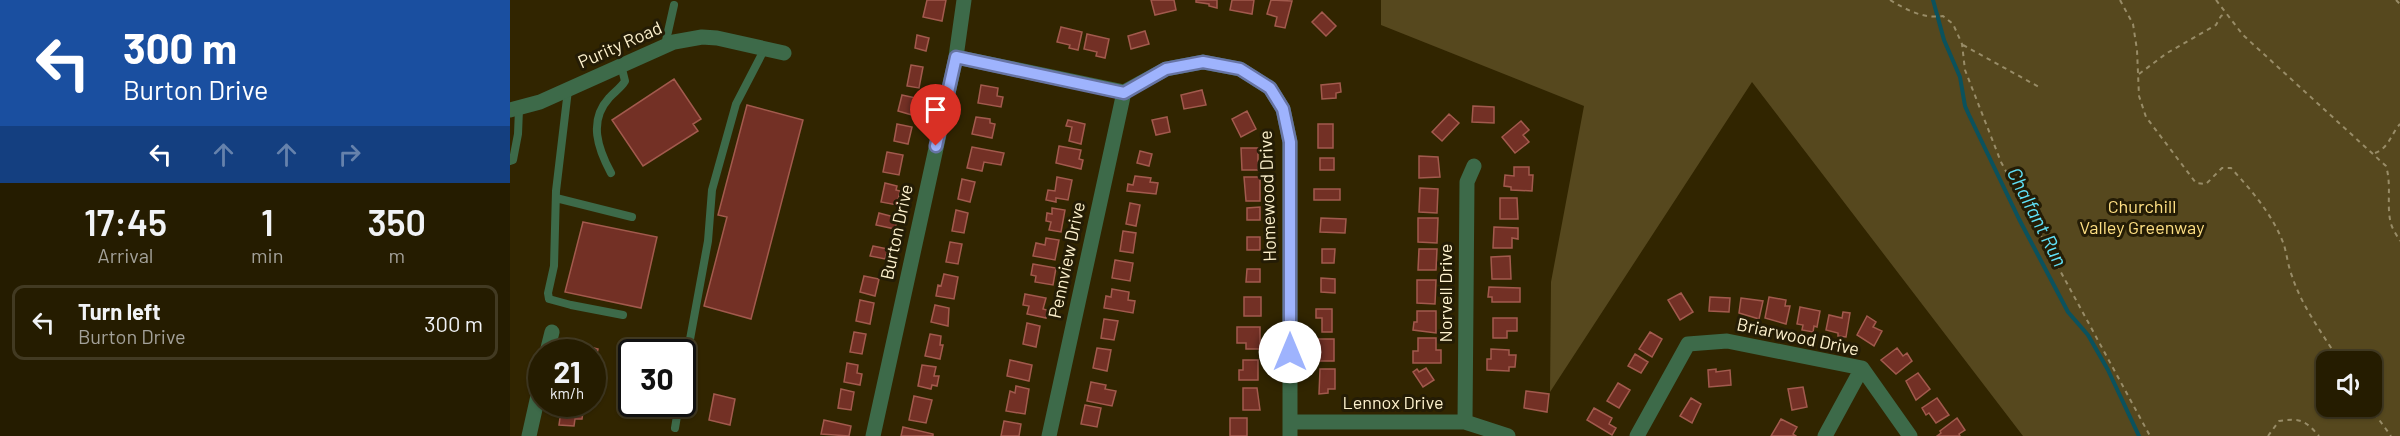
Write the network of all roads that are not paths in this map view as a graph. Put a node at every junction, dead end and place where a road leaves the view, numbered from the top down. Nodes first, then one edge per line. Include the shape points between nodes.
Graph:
1 (964, 0) edge
2 (674, 5) dead end
3 (665, 45) junction
4 (765, 48) junction
5 (784, 53) dead end
6 (956, 57) junction
7 (621, 65) junction
8 (568, 88) junction
9 (1124, 93) junction
10 (514, 110) edge
11 (510, 161) edge
12 (1474, 166) dead end
13 (611, 173) dead end
14 (556, 198) junction
15 (632, 217) dead end
16 (623, 315) dead end
17 (552, 332) dead end
18 (550, 339) edge
19 (690, 339) edge
20 (1862, 368) junction
21 (533, 417) edge
22 (677, 417) edge
23 (1465, 422) junction
24 (675, 428) dead end
25 (1290, 429) edge
26 (529, 436) edge
27 (873, 436) edge
28 (1049, 436) edge
29 (1508, 436) edge
30 (1637, 436) edge
31 (1825, 436) edge
32 (1910, 436) edge

1 - 6 street, Burton Drive
2 - 3 lane
3 - 4 street, Purity Road via 717,38
3 - 7 street, Purity Road
4 - 5 street, Purity Road
4 - 19 lane via 736,104 712,190 708,241
6 - 9 street
6 - 27 street, Burton Drive
7 - 8 street, Purity Road
7 - 13 lane via 625,81 603,106 597,124 599,145
8 - 10 street, Purity Road
8 - 14 lane
9 - 25 street, Homewood Drive via 1166,69 1203,62 1240,69 1270,88 1283,109 1290,142
9 - 28 street, Pennview Drive
10 - 11 lane via 518,134
12 - 23 street, Norvell Drive via 1467,182
14 - 15 lane
14 - 16 lane via 549,298
17 - 18 street
20 - 30 street, Briarwood Drive via 1727,341 1688,344
20 - 31 street
20 - 32 street, Briarwood Drive
21 - 26 street
22 - 24 lane
23 - 25 street, Lennox Drive
23 - 29 street, Lennox Drive

